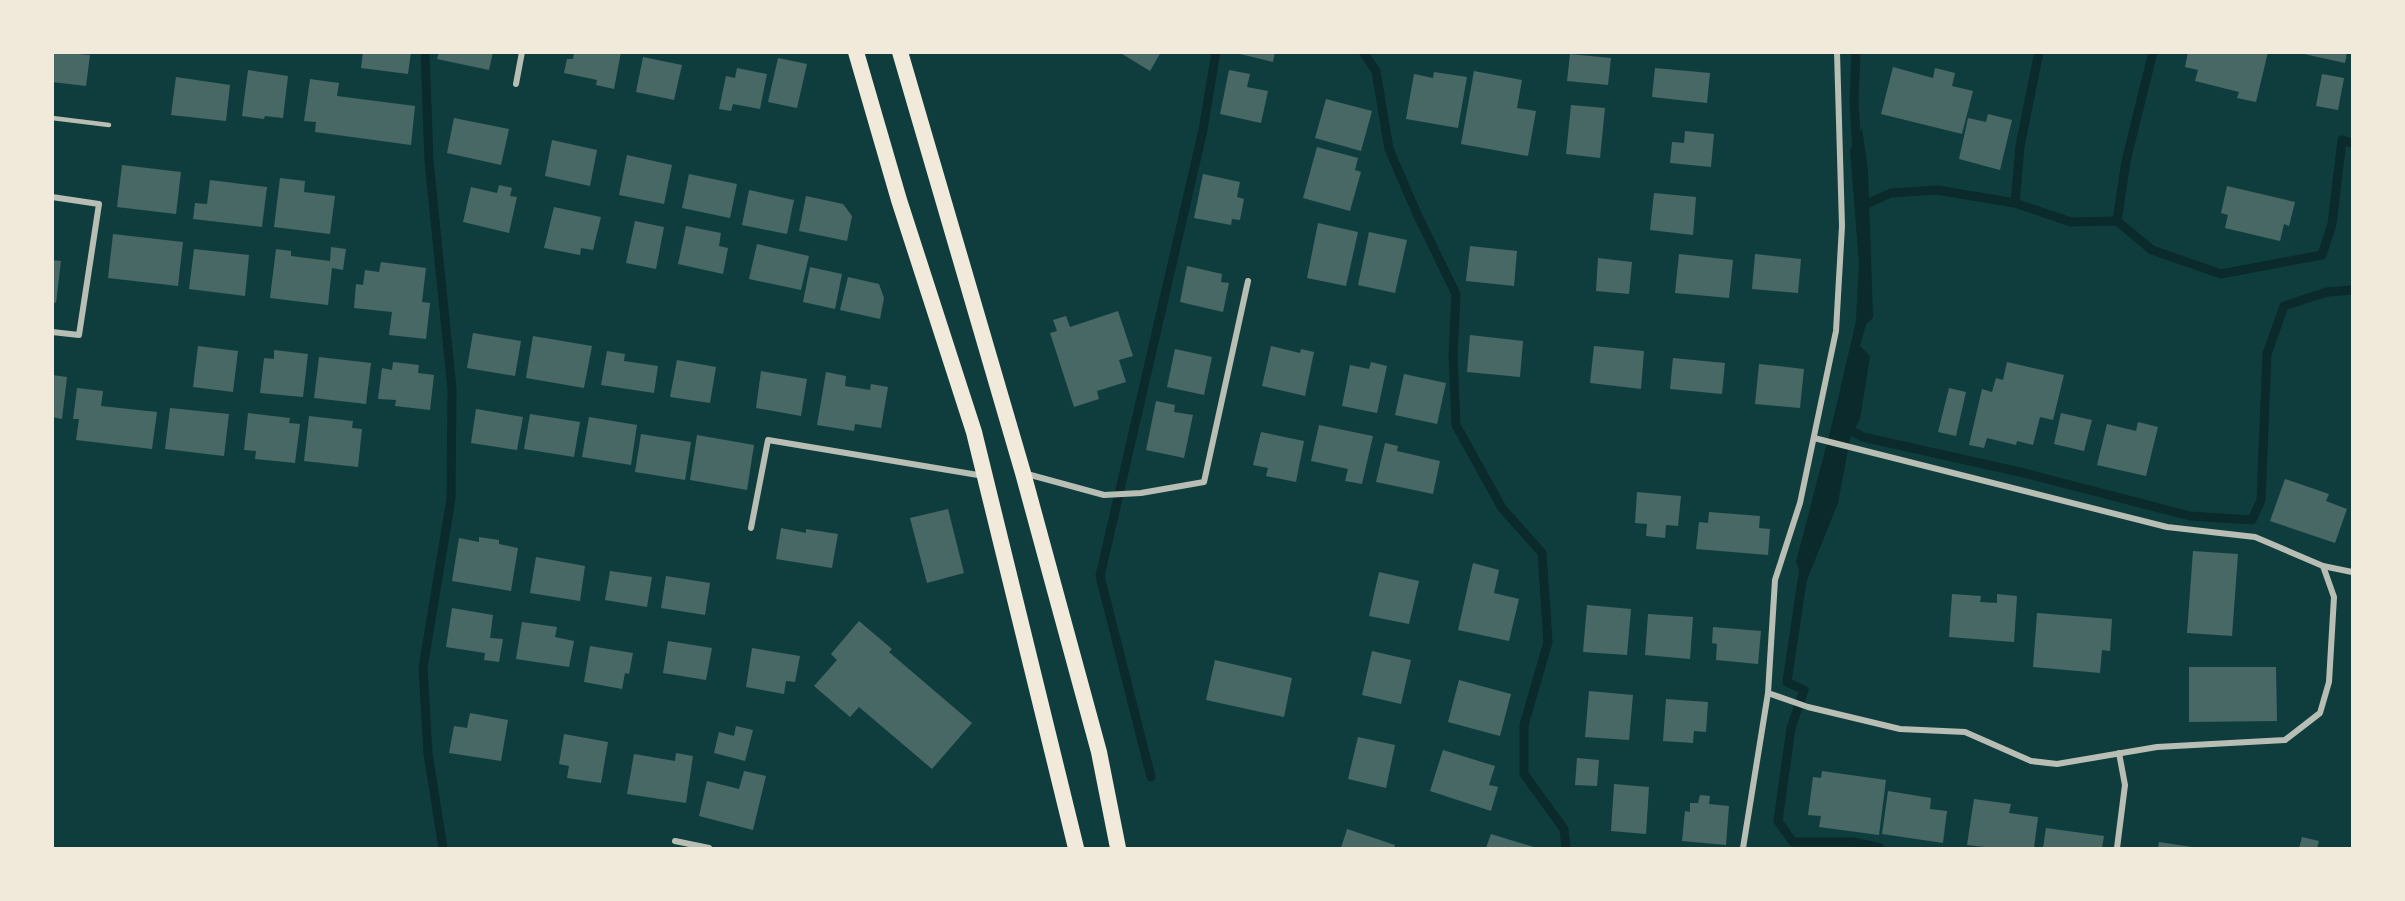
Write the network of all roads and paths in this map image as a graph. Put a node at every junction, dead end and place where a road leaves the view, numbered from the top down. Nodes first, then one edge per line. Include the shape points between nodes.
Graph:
1 (522, 52) edge
2 (856, 52) edge
3 (900, 52) edge
4 (1837, 52) edge
5 (516, 84) dead end
6 (52, 118) edge
7 (109, 125) dead end
8 (52, 197) edge
9 (1248, 281) dead end
10 (52, 332) edge
11 (1814, 438) junction
12 (1023, 473) junction
13 (984, 476) junction
14 (751, 528) dead end
15 (2323, 566) junction
16 (2352, 573) edge
17 (1768, 693) junction
18 (2119, 753) junction
19 (675, 841) dead end
20 (709, 849) edge
21 (1076, 849) edge
22 (1118, 849) edge
23 (1743, 849) edge
24 (2117, 849) edge

1 - 5 street
2 - 13 highway via 974,432
3 - 12 highway
4 - 11 street via 1842,226 1836,331
6 - 7 lane
8 - 10 street via 99,204 79,335
9 - 12 street via 1204,482 1104,495
11 - 15 street via 2167,527 2255,537
11 - 17 street via 1800,503 1775,580
12 - 22 highway via 1099,752
13 - 14 street via 768,440
13 - 21 highway
15 - 16 street
15 - 18 street via 2334,597 2329,682 2320,713 2285,740 2157,747
17 - 18 street via 1900,729 1965,732 2031,761 2057,764
17 - 23 street
18 - 24 street via 2125,784
19 - 20 street

